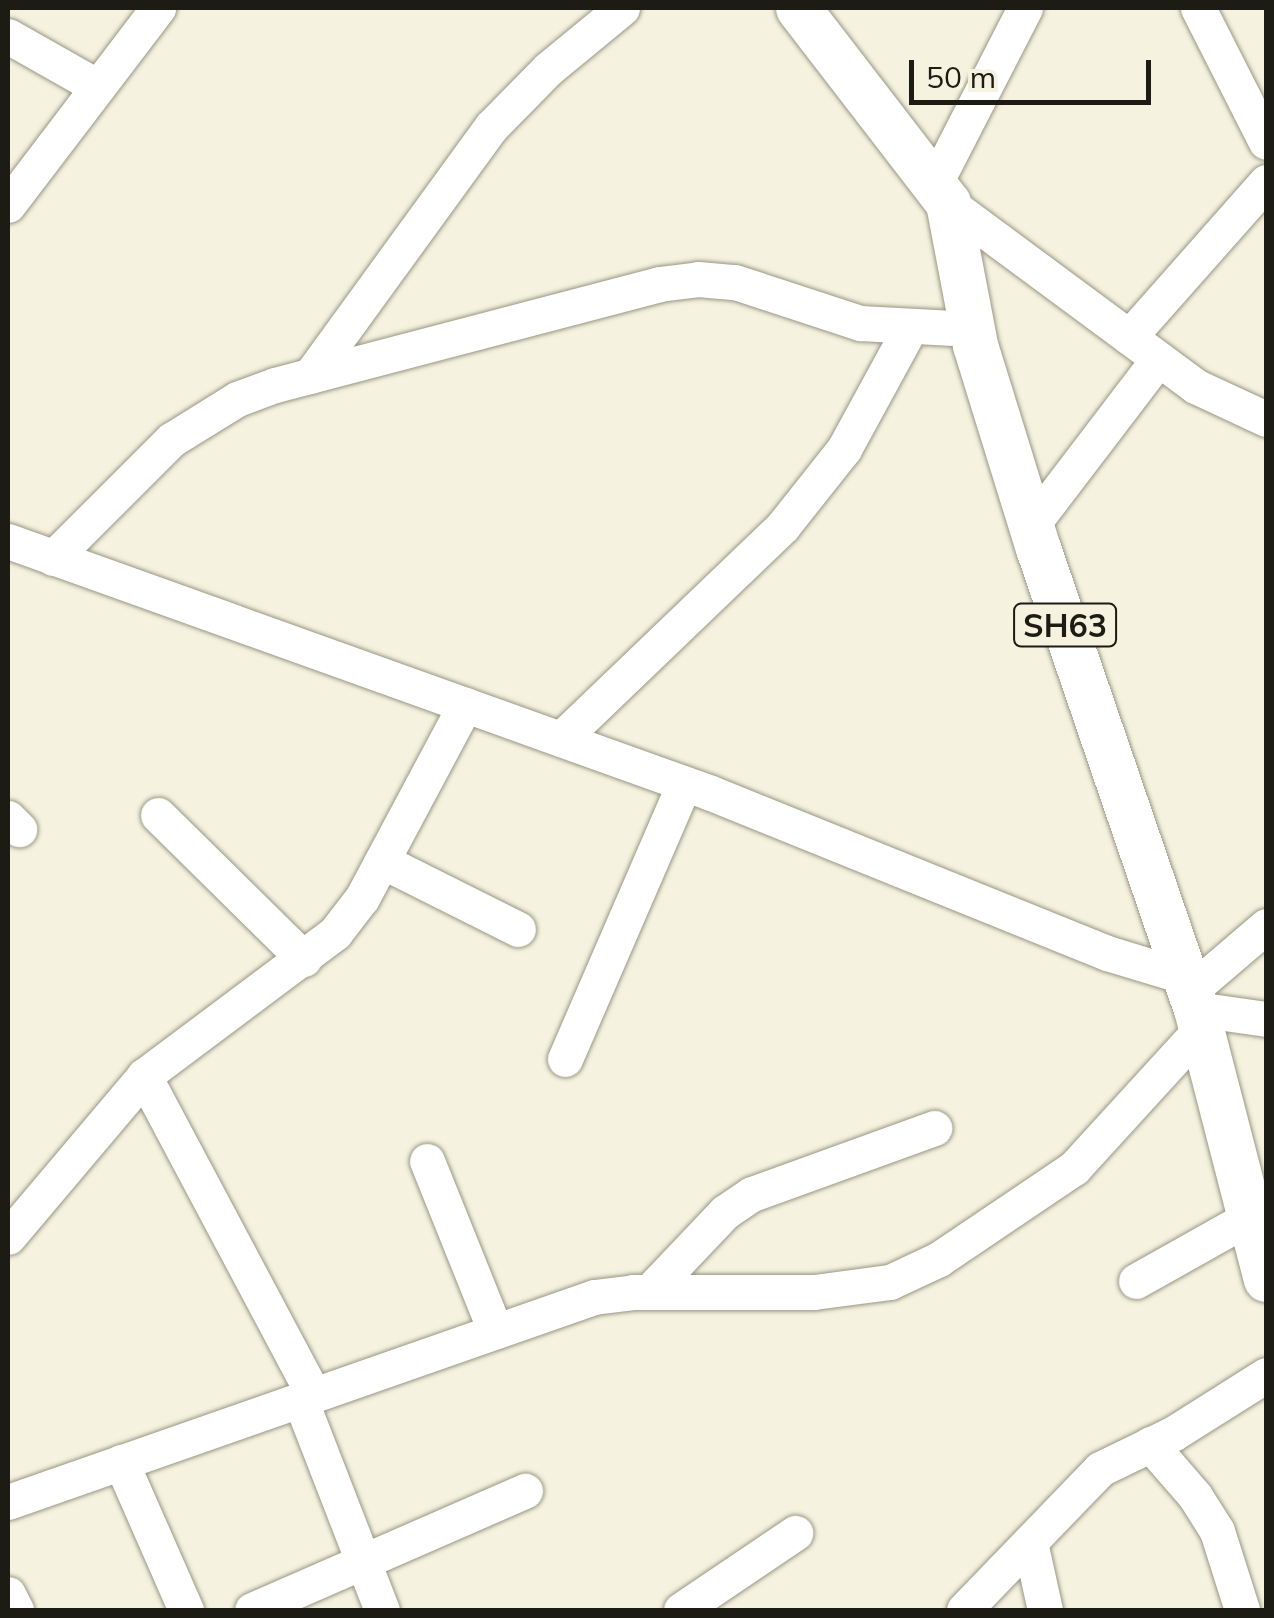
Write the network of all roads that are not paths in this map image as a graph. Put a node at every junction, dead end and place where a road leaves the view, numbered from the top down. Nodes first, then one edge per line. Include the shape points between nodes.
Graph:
1 (158, 8) edge
2 (622, 8) edge
3 (798, 8) edge
4 (1026, 8) edge
5 (1198, 8) edge
6 (8, 36) edge
7 (98, 86) junction
8 (1266, 142) edge
9 (1266, 182) edge
10 (941, 194) junction
11 (8, 205) edge
12 (910, 328) junction
13 (972, 330) junction
14 (1129, 338) junction
15 (1158, 359) junction
16 (310, 376) junction
17 (1266, 419) edge
18 (1031, 526) junction
19 (8, 541) edge
20 (54, 558) junction
21 (465, 705) junction
22 (561, 739) junction
23 (684, 784) junction
24 (158, 815) dead end
25 (382, 860) junction
26 (1266, 926) edge
27 (518, 930) dead end
28 (304, 959) junction
29 (1193, 1001) junction
30 (1266, 1019) edge
31 (565, 1059) dead end
32 (144, 1076) junction
33 (934, 1128) dead end
34 (427, 1160) dead end
35 (1250, 1217) junction
36 (8, 1236) edge
37 (1266, 1279) edge
38 (1136, 1281) dead end
39 (650, 1292) junction
40 (496, 1330) junction
41 (1266, 1375) edge
42 (306, 1397) junction
43 (1150, 1444) junction
44 (121, 1462) junction
45 (526, 1491) dead end
46 (8, 1502) edge
47 (795, 1533) dead end
48 (1030, 1542) junction
49 (364, 1563) junction
50 (8, 1594) edge
51 (16, 1610) edge
52 (186, 1610) edge
53 (252, 1610) edge
54 (382, 1610) edge
55 (680, 1610) edge
56 (964, 1610) edge
57 (1045, 1610) edge
58 (1242, 1610) edge

1 - 7 street
2 - 16 street via 491,127
3 - 10 main road, SH63
4 - 10 street
5 - 8 street
6 - 7 street
7 - 11 street
9 - 14 street
10 - 13 main road, SH63
10 - 14 street
12 - 13 street
12 - 16 street via 860,322 734,282 698,279
12 - 22 street via 844,449 784,526
13 - 18 main road, SH63
14 - 15 street
15 - 17 street via 1195,386
15 - 18 street
16 - 20 street via 238,399 171,440
18 - 29 main road, SH63
19 - 20 street
20 - 21 street
21 - 22 street
21 - 25 street
22 - 23 street
23 - 29 street via 1107,953
23 - 31 street
24 - 28 street
25 - 27 street
25 - 28 street via 335,933
26 - 29 street
28 - 32 street
29 - 30 street
29 - 35 main road, SH63
29 - 39 street via 1074,1168 915,1272 864,1289
32 - 36 street
32 - 42 street
33 - 39 street via 752,1194 725,1212
34 - 40 street
35 - 37 main road, SH63
35 - 38 street
39 - 40 street via 594,1298
40 - 42 street
41 - 43 street
42 - 44 street
42 - 49 street
43 - 48 street via 1100,1469
43 - 58 street via 1217,1531
44 - 46 street
44 - 52 street
45 - 49 street
47 - 55 street
48 - 56 street
48 - 57 street
49 - 53 street
49 - 54 street
50 - 51 street

